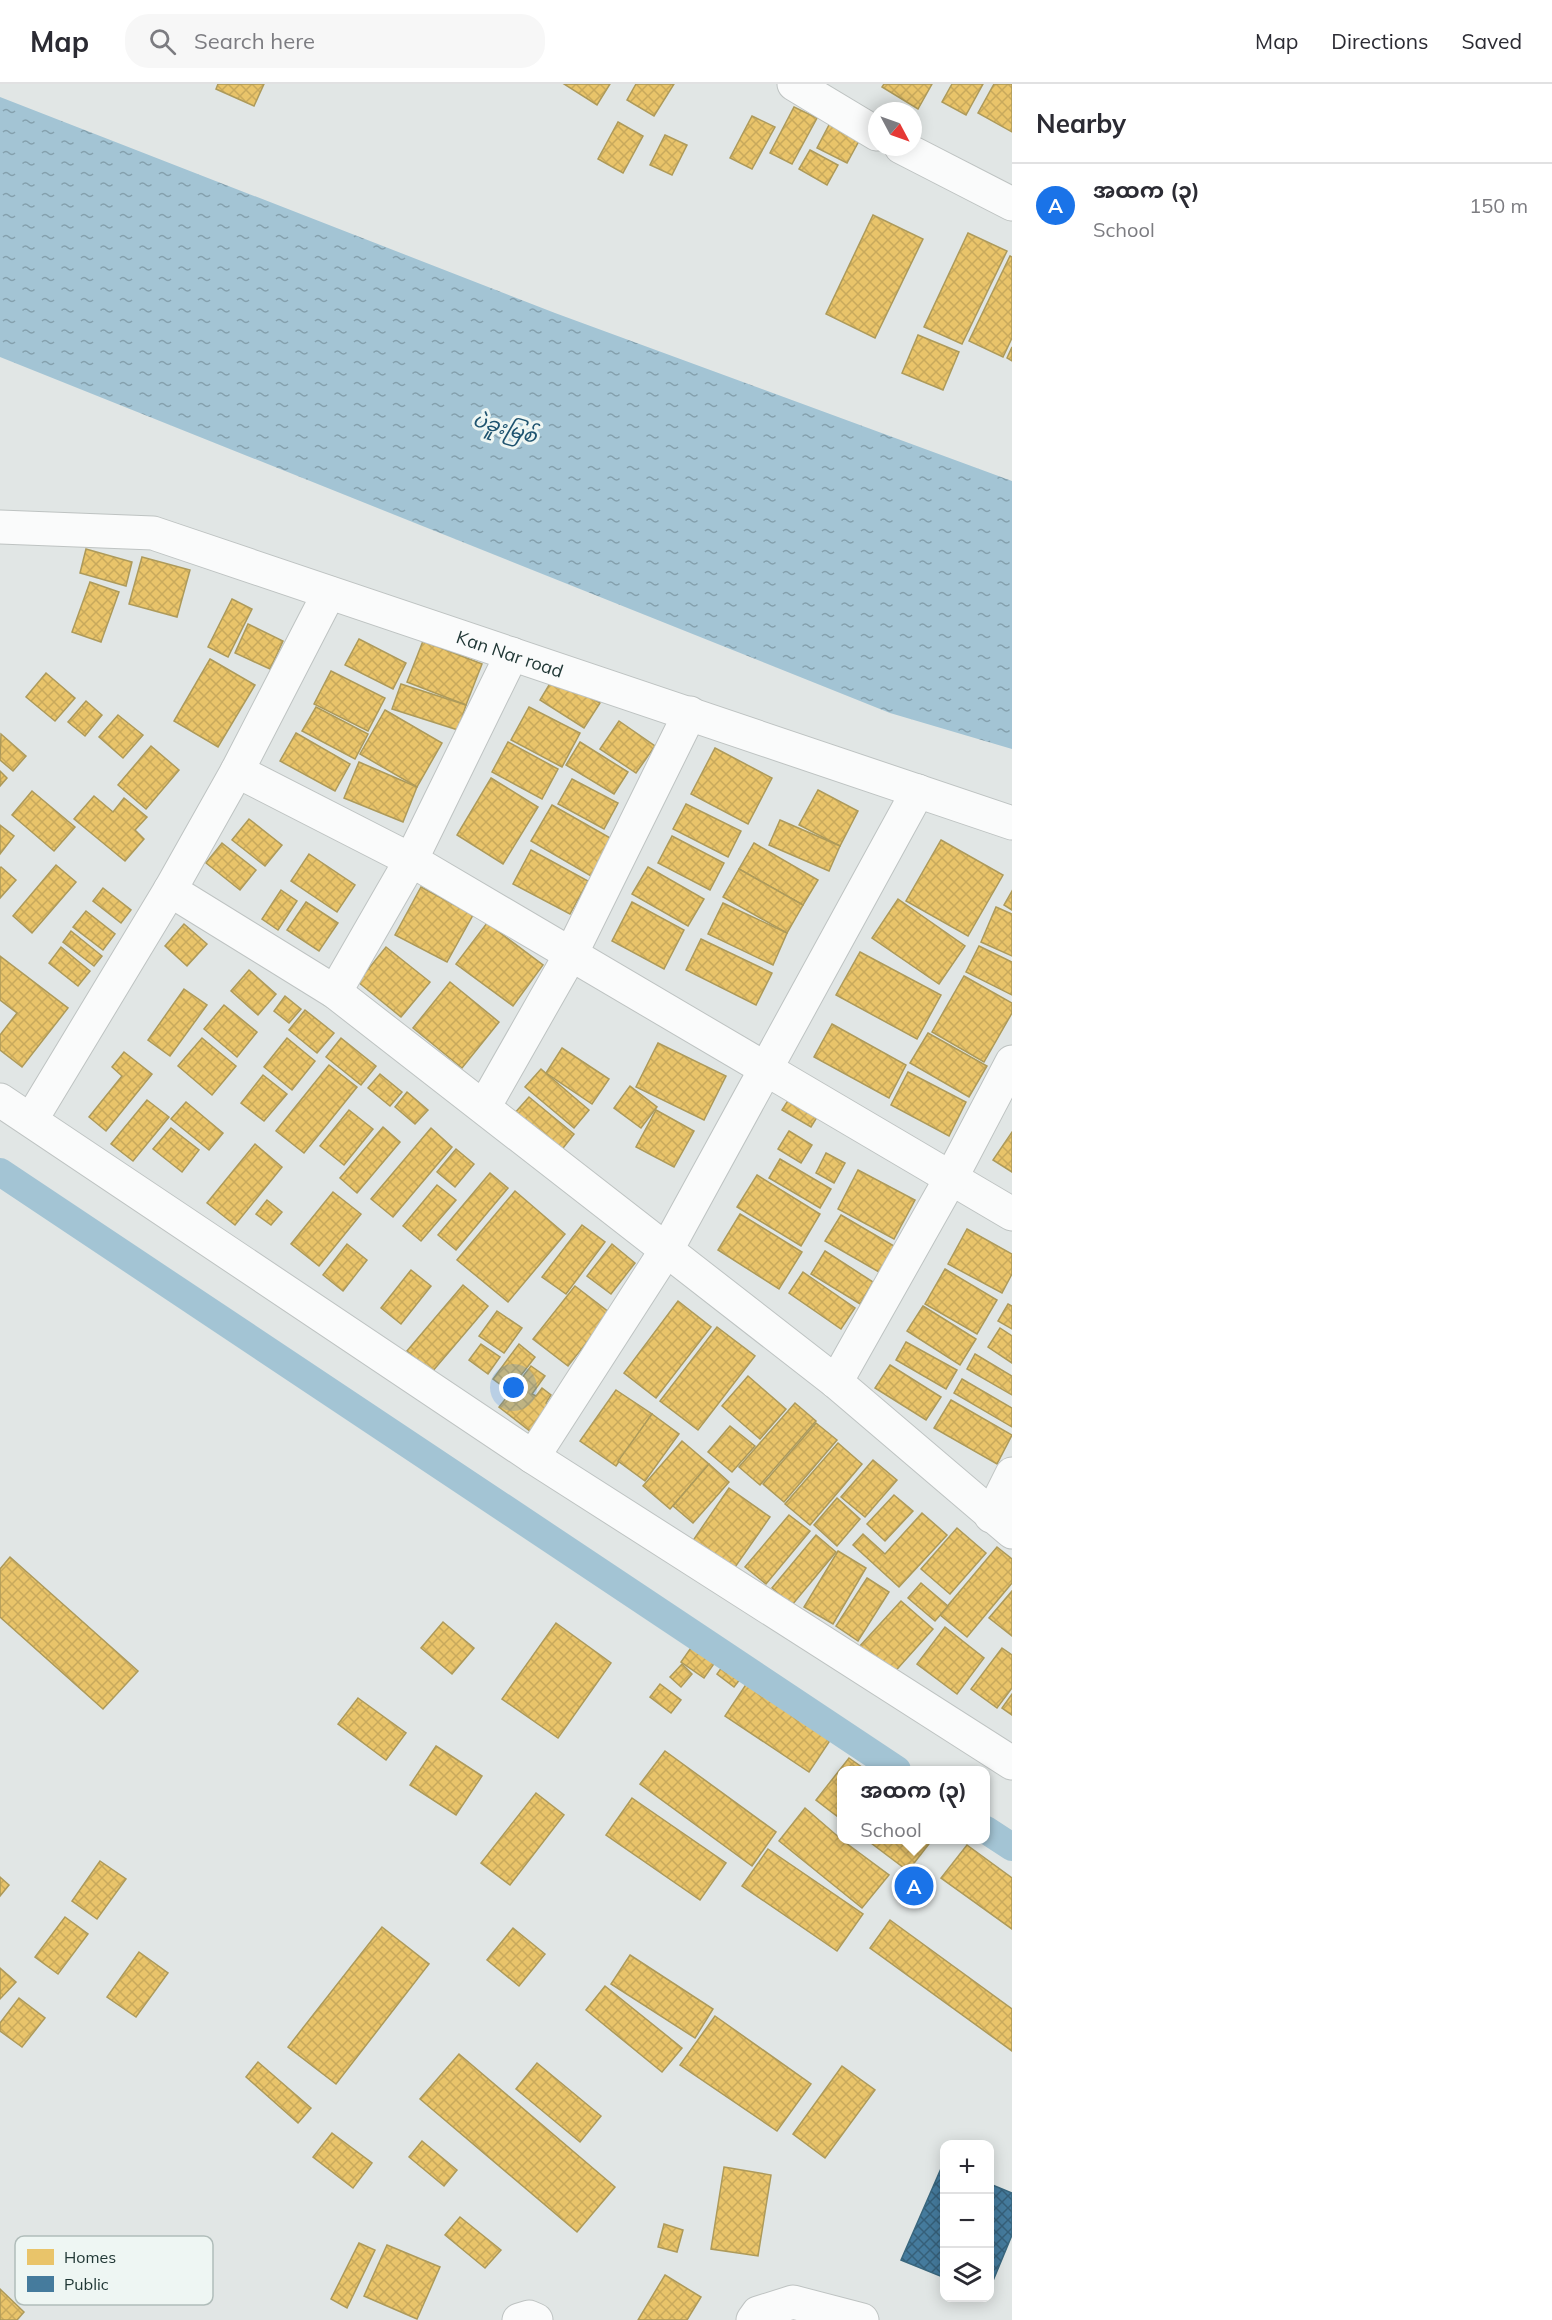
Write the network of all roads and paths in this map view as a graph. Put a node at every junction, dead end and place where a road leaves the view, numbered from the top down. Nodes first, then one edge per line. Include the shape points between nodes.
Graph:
1 (794, 84) edge
2 (868, 129) edge
3 (919, 156) edge
4 (1012, 204) edge
5 (0, 527) edge
6 (329, 593) junction
7 (512, 654) junction
8 (690, 713) junction
9 (237, 771) junction
10 (918, 791) junction
11 (1012, 823) edge
12 (411, 860) junction
13 (170, 890) junction
14 (571, 954) junction
15 (335, 992) junction
16 (1012, 1062) edge
17 (765, 1068) junction
18 (0, 1100) edge
19 (484, 1107) junction
20 (31, 1120) junction
21 (951, 1178) junction
22 (1012, 1214) edge
23 (667, 1249) junction
24 (836, 1382) junction
25 (533, 1457) junction
26 (1012, 1474) edge
27 (1002, 1524) edge
28 (1012, 1763) edge
29 (519, 2320) edge
30 (536, 2320) edge
31 (753, 2320) edge
32 (862, 2320) edge

1 - 2 street
3 - 4 street
5 - 6 street, Kan Nar road via 153,533
6 - 7 street, Kan Nar road
6 - 9 street
7 - 8 street, Kan Nar road
7 - 12 street
8 - 10 street, Kan Nar road
8 - 14 street
9 - 12 street
9 - 13 street
10 - 11 street, Kan Nar road
10 - 17 street
12 - 14 street
12 - 15 street
13 - 15 street
13 - 20 street
14 - 17 street
14 - 19 street
15 - 19 street
16 - 21 street
17 - 21 street
17 - 23 street
18 - 20 street
19 - 23 street
20 - 25 street
21 - 22 street
21 - 24 street
23 - 24 street
23 - 25 street
24 - 27 street
25 - 28 street
26 - 27 street
29 - 30 street
31 - 32 street via 758,2313 793,2302

